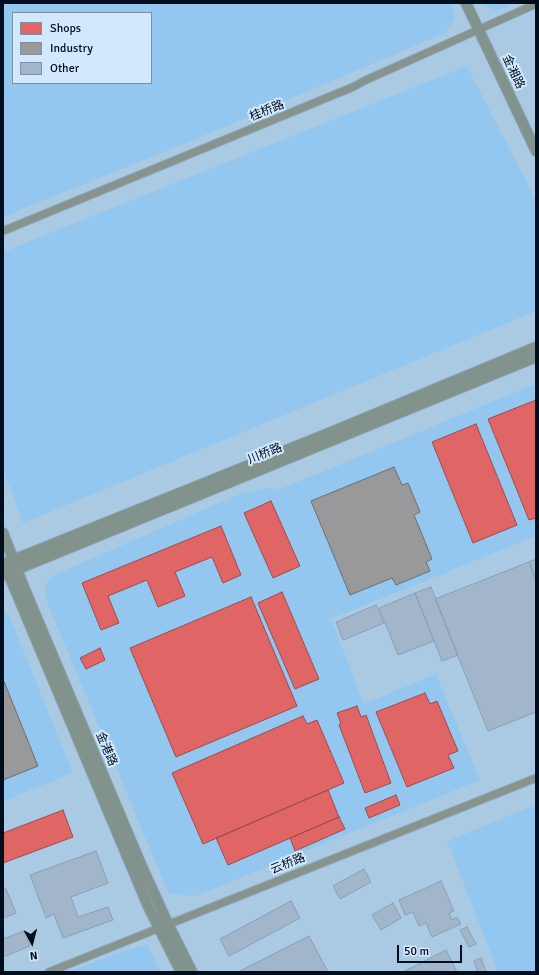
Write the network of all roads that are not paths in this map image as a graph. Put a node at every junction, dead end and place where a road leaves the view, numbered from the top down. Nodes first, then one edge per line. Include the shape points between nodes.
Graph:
1 (466, 3) edge
2 (536, 4) edge
3 (478, 30) junction
4 (536, 151) edge
5 (3, 231) edge
6 (536, 347) edge
7 (536, 357) edge
8 (3, 533) edge
9 (6, 562) edge
10 (9, 573) edge
11 (536, 778) edge
12 (163, 926) junction
13 (49, 972) edge
14 (181, 972) edge
15 (192, 972) edge

1 - 3 street, 金湘路
2 - 3 street, 桂桥路
3 - 4 street, 金湘路
3 - 5 street, 桂桥路 via 353,87
6 - 9 street, 川桥路
7 - 10 street, 川桥路
8 - 9 street, 金港路
9 - 10 street, 金港路
10 - 12 street, 金港路 via 112,823
11 - 12 street, 云桥路
12 - 13 street, 云桥路
12 - 14 street, 金港路
12 - 15 street, 金港路

